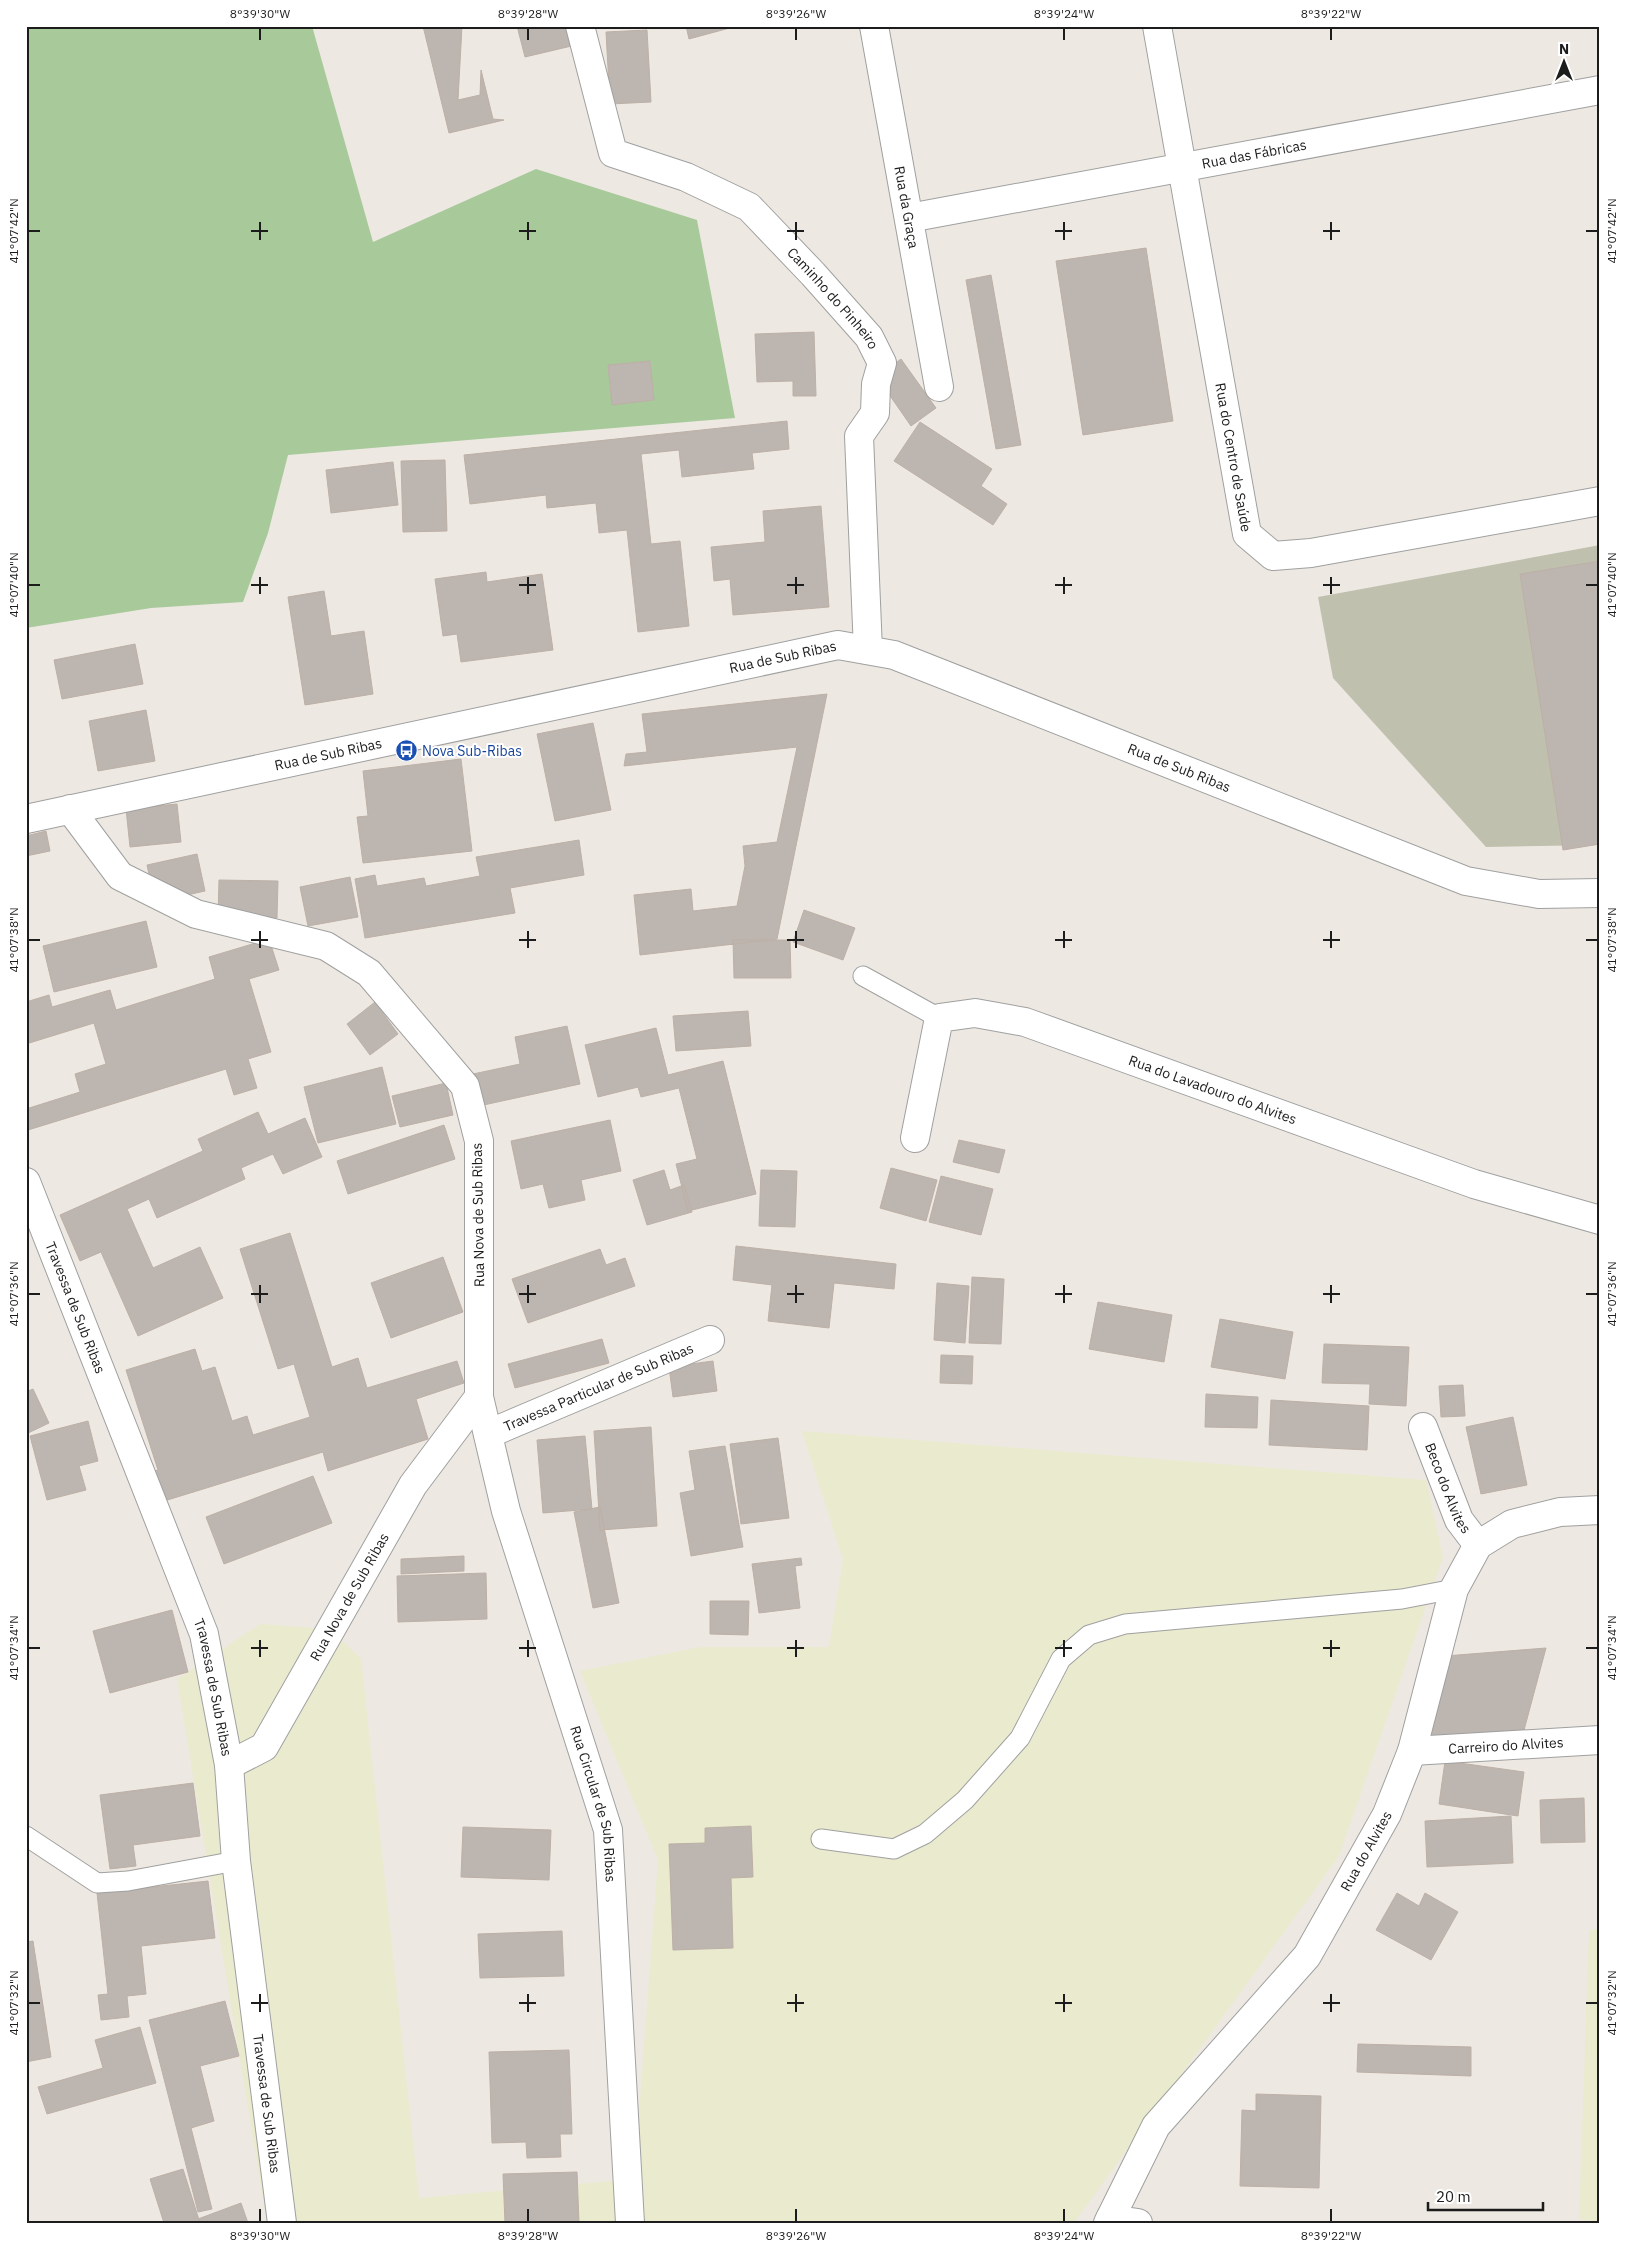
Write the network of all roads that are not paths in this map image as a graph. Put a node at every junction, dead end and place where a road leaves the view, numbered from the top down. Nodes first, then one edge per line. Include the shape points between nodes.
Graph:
1 (580, 26) edge
2 (874, 26) edge
3 (1157, 26) edge
4 (1600, 90) edge
5 (1182, 168) junction
6 (909, 218) junction
7 (939, 387) dead end
8 (1600, 501) edge
9 (868, 650) junction
10 (70, 809) junction
11 (26, 819) edge
12 (1600, 893) edge
13 (863, 976) dead end
14 (939, 1018) junction
15 (915, 1138) dead end
16 (26, 1182) edge
17 (1600, 1220) edge
18 (710, 1340) dead end
19 (479, 1397) junction
20 (1423, 1427) dead end
21 (488, 1434) junction
22 (1600, 1510) edge
23 (1478, 1545) junction
24 (1454, 1589) junction
25 (1600, 1740) edge
26 (1412, 1751) junction
27 (230, 1765) junction
28 (26, 1836) edge
29 (821, 1839) dead end
30 (236, 1861) junction
31 (1109, 2221) edge
32 (282, 2223) edge
33 (630, 2223) edge
34 (1138, 2223) edge

1 - 9 street, Caminho do Pinheiro via 613,153 686,177 749,207 868,337 882,363 876,384 875,413 859,436
2 - 6 street, Rua da Graça
3 - 5 street, Rua do Centro de Saúde
4 - 5 street, Rua das Fábricas
5 - 6 street, Rua das Fábricas
5 - 8 street, Rua do Centro de Saúde via 1247,534 1273,556 1311,553
6 - 7 street, Rua da Graça
9 - 10 street, Rua de Sub Ribas via 838,644
9 - 12 street, Rua de Sub Ribas via 894,655 1466,880 1539,894
10 - 11 street, Rua de Sub Ribas
10 - 19 street, Rua Nova de Sub Ribas via 120,876 196,914 326,946 369,973 465,1086 479,1141
13 - 14 lane
14 - 15 street
14 - 17 street, Rua do Lavadouro do Alvites via 975,1013 1025,1022 1474,1184
16 - 27 street, Travessa de Sub Ribas via 204,1634
18 - 21 street, Travessa Particular de Sub Ribas
19 - 21 street, Rua Circular de Sub Ribas
19 - 27 street, Rua Nova de Sub Ribas via 413,1485 264,1747
20 - 23 street, Beco do Alvites via 1459,1520
21 - 33 street, Rua Circular de Sub Ribas via 506,1511 608,1830
22 - 23 street, Rua do Alvites via 1560,1512 1512,1524
23 - 24 street, Rua do Alvites
24 - 26 street, Rua do Alvites
24 - 29 lane via 1402,1599 1125,1624 1089,1634 1061,1659 1020,1738 966,1800 925,1834 894,1849
25 - 26 street, Carreiro do Alvites
26 - 31 street, Rua do Alvites via 1387,1814 1307,1956 1156,2126
27 - 30 street, Travessa de Sub Ribas
28 - 30 lane via 97,1883 128,1881
30 - 32 street, Travessa de Sub Ribas
31 - 34 street

